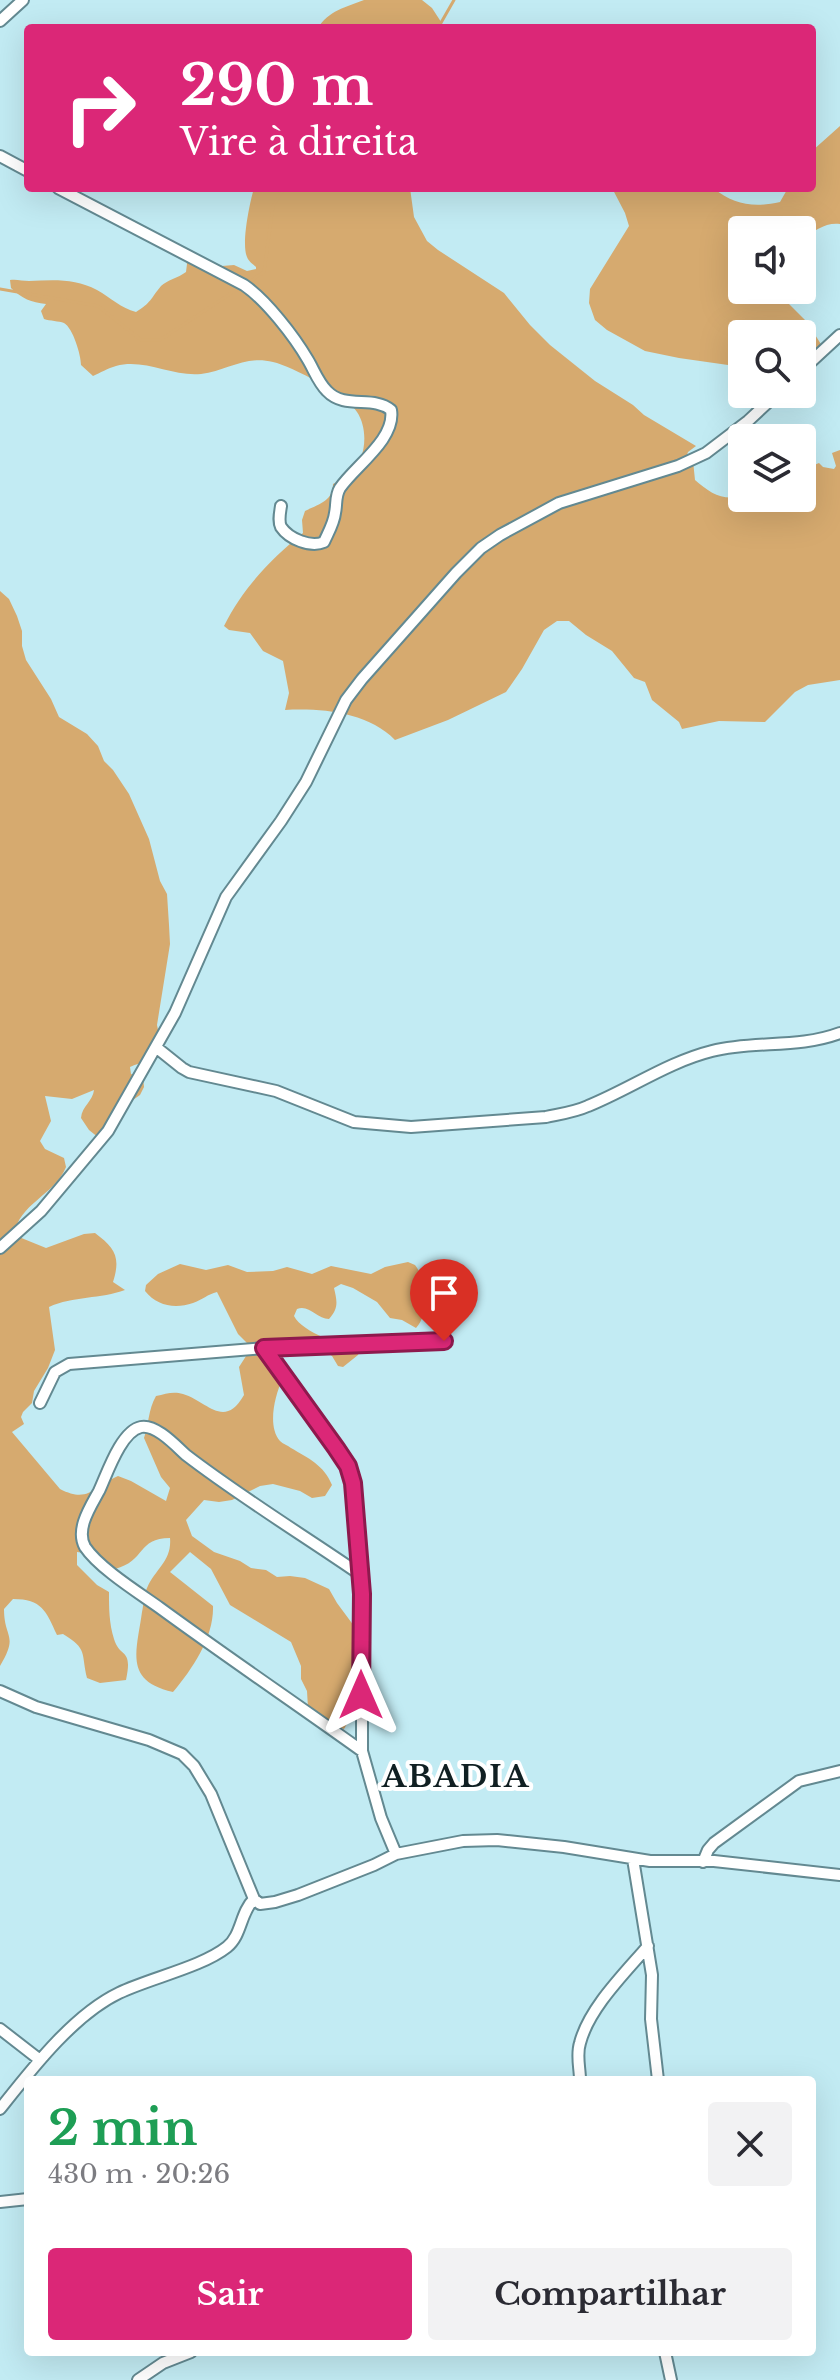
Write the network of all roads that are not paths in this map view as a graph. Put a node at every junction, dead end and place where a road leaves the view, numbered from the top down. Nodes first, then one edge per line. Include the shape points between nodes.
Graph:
1 (23, 0) edge
2 (0, 21) edge
3 (0, 156) edge
4 (24, 169) edge
5 (66, 192) edge
6 (840, 335) edge
7 (816, 357) edge
8 (762, 408) edge
9 (281, 506) dead end
10 (840, 1033) edge
11 (157, 1048) junction
12 (0, 1248) edge
13 (444, 1341) dead end
14 (264, 1348) junction
15 (40, 1403) dead end
16 (361, 1575) junction
17 (0, 1691) edge
18 (361, 1721) junction
19 (337, 1734) junction
20 (362, 1751) junction
21 (840, 1771) edge
22 (396, 1854) junction
23 (633, 1859) junction
24 (709, 1861) junction
25 (840, 1875) edge
26 (254, 1899) junction
27 (648, 1946) junction
28 (0, 2029) edge
29 (40, 2060) junction
30 (580, 2075) edge
31 (27, 2076) edge
32 (658, 2076) edge
33 (24, 2080) edge
34 (0, 2109) edge
35 (24, 2199) edge
36 (0, 2202) edge
37 (181, 2356) edge
38 (666, 2356) edge
39 (138, 2380) edge
40 (671, 2380) edge

1 - 2 street
3 - 4 street
5 - 9 street via 244,285 268,306 326,390 343,401 381,404 391,410 381,441 337,494 324,542 305,543 283,529
6 - 7 street
8 - 11 street via 706,453 559,503 500,535 456,573 346,700 306,782 226,897
10 - 11 street via 818,1041 711,1051 567,1113 411,1127 354,1122 276,1091 189,1072
11 - 12 street via 108,1131 41,1211
13 - 14 street
14 - 15 street via 62,1366
14 - 16 street via 348,1466
16 - 18 street
16 - 19 street via 147,1427 129,1433 121,1445 81,1533 87,1549 127,1585
17 - 26 street via 182,1754 211,1794
18 - 19 street
18 - 20 street
19 - 20 street
20 - 22 street
21 - 24 street via 799,1781 723,1836 708,1850
22 - 23 street via 497,1840
22 - 26 street via 275,1902 265,1905
23 - 24 street
23 - 27 street
24 - 25 street
26 - 29 street via 225,1948 115,1995 89,2012
27 - 30 street via 586,2027 578,2053
27 - 32 street
28 - 29 street
29 - 31 street
33 - 34 street
35 - 36 street
37 - 39 street
38 - 40 street

